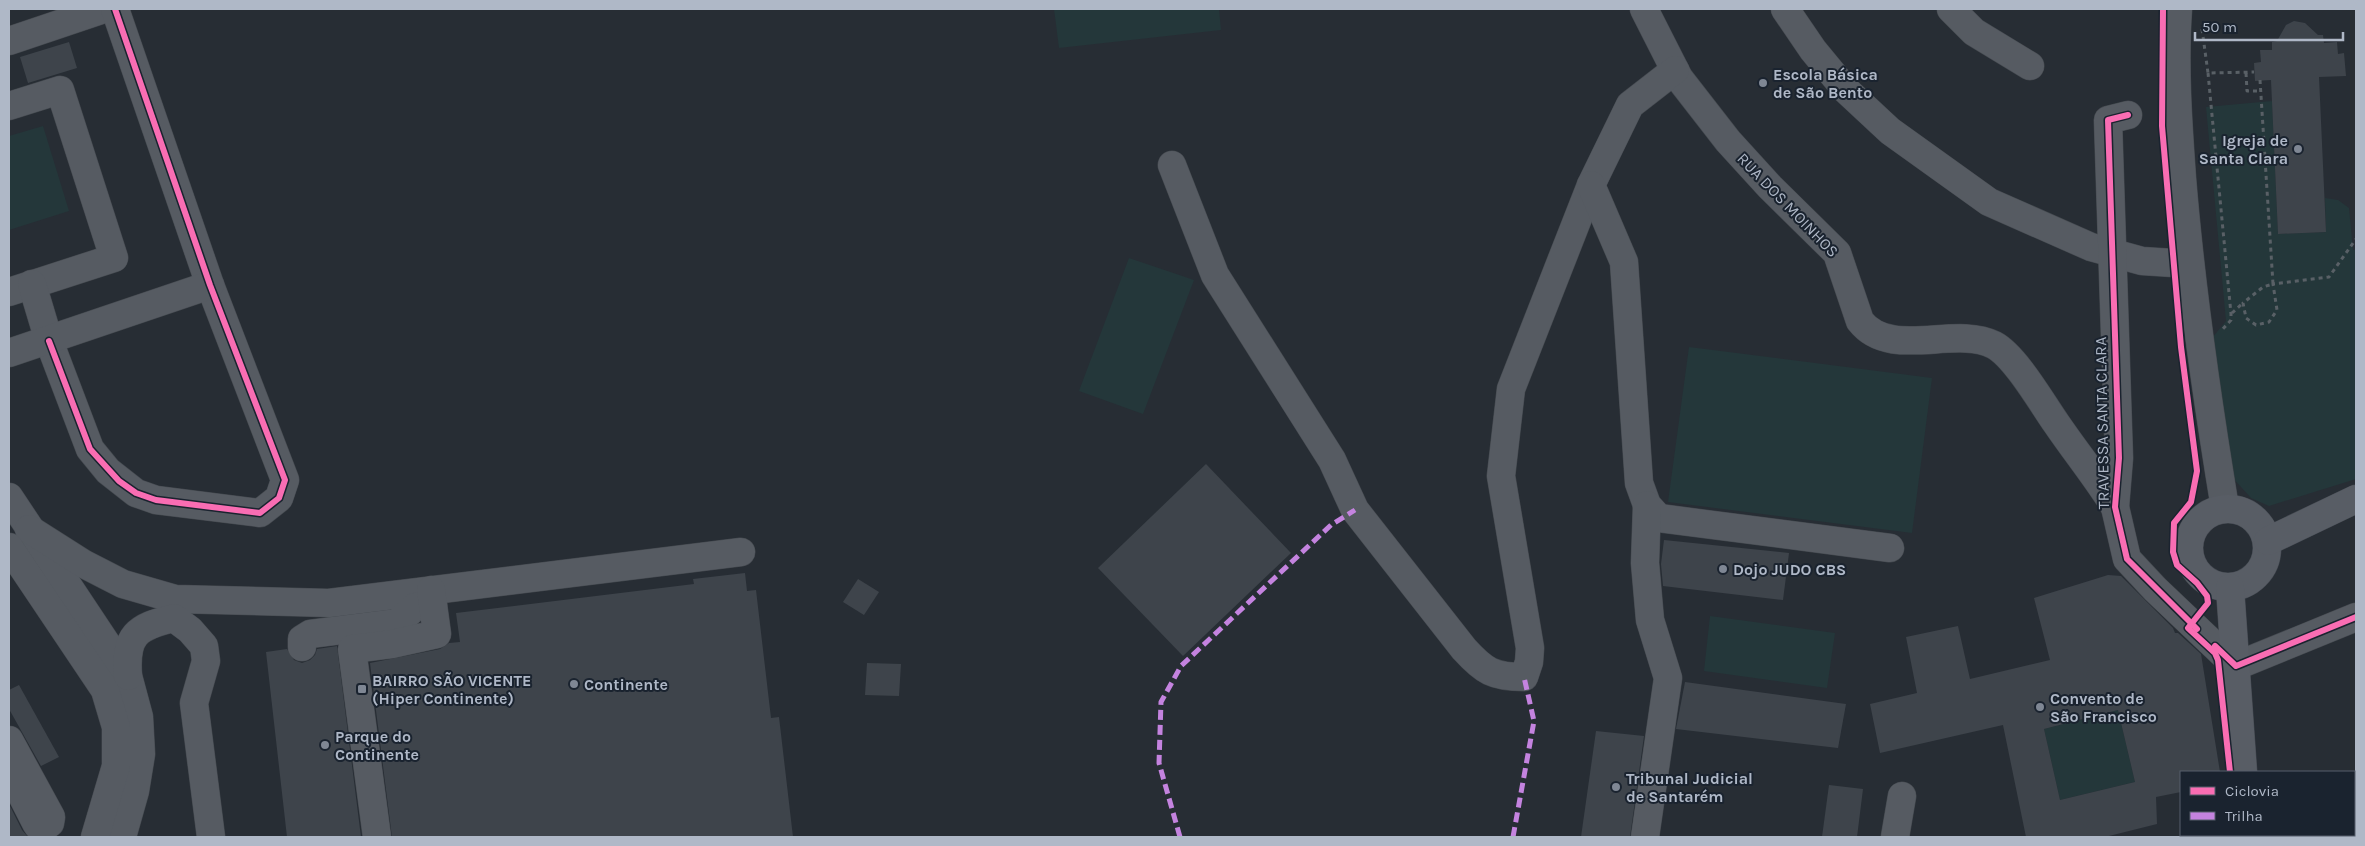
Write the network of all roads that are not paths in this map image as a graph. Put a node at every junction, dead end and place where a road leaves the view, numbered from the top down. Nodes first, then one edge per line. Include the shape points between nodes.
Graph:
1 (104, 9) edge
2 (115, 9) edge
3 (1644, 9) edge
4 (1951, 9) edge
5 (2178, 9) edge
6 (1794, 12) edge
7 (9, 42) edge
8 (2030, 66) dead end
9 (1675, 70) junction
10 (9, 106) edge
11 (2128, 116) dead end
12 (1172, 165) dead end
13 (1591, 185) junction
14 (2112, 253) junction
15 (2189, 264) junction
16 (210, 285) junction
17 (20, 288) edge
18 (49, 340) junction
19 (9, 353) edge
20 (9, 497) edge
21 (2356, 499) edge
22 (1647, 505) junction
23 (2115, 507) junction
24 (2225, 508) junction
25 (29, 529) junction
26 (2268, 541) junction
27 (9, 547) edge
28 (1890, 548) dead end
29 (741, 552) dead end
30 (2230, 588) junction
31 (432, 597) junction
32 (174, 599) junction
33 (307, 602) junction
34 (403, 608) dead end
35 (2356, 617) edge
36 (150, 624) junction
37 (302, 647) dead end
38 (2236, 666) junction
39 (128, 676) junction
40 (9, 740) edge
41 (9, 770) edge
42 (2243, 771) edge
43 (1902, 796) dead end
44 (95, 837) edge
45 (122, 837) edge
46 (212, 837) edge
47 (377, 837) edge
48 (1645, 837) edge
49 (1895, 837) edge

1 - 7 street
2 - 16 street
3 - 9 street, RUA DOS MOINHOS
4 - 8 street via 1974,32
5 - 15 street via 2178,117
6 - 14 street via 1814,50 1846,90 1890,131 1989,202 2091,247
9 - 13 street via 1630,105
9 - 23 street, RUA DOS MOINHOS via 1728,141 1837,253 1865,329 1889,338 1910,341 1966,338 1997,347 2029,384
10 - 17 street via 60,90 114,258
11 - 14 street, TRAVESSA SANTA CLARA via 2108,120
12 - 13 street via 1215,275 1332,460 1356,510 1464,649 1480,667 1503,677 1524,677 1530,648 1500,476 1511,389
13 - 22 street via 1624,262 1639,483
14 - 15 street via 2142,262
14 - 23 street, TRAVESSA SANTA CLARA via 2119,458
15 - 24 street
16 - 18 street
16 - 18 street via 285,480 279,498 260,513 175,504 136,493 108,471 90,449
17 - 18 street
18 - 19 street
20 - 25 street
21 - 26 main road
22 - 28 street via 1660,518
22 - 48 street via 1644,563 1650,620 1668,678
23 - 38 street, TRAVESSA SANTA CLARA via 2127,559
24 - 26 main road via 2237,509 2257,520
24 - 30 main road via 2201,519 2192,530 2189,544 2192,564 2204,580
25 - 32 street via 123,584
25 - 39 street
26 - 30 main road via 2268,554 2255,578
27 - 44 street via 105,690 116,727 116,766
29 - 31 street
30 - 38 main road
31 - 33 street
31 - 37 street via 397,623 310,634 302,639
31 - 47 street via 437,634 352,649
32 - 33 street
32 - 36 street
33 - 34 street via 307,612 318,620
35 - 38 street
36 - 39 street via 135,635 126,653
36 - 46 street via 174,618 204,646 206,660 194,704
38 - 42 main road
39 - 45 street via 139,717 141,754
40 - 41 street via 51,817 46,826 36,823
43 - 49 street

